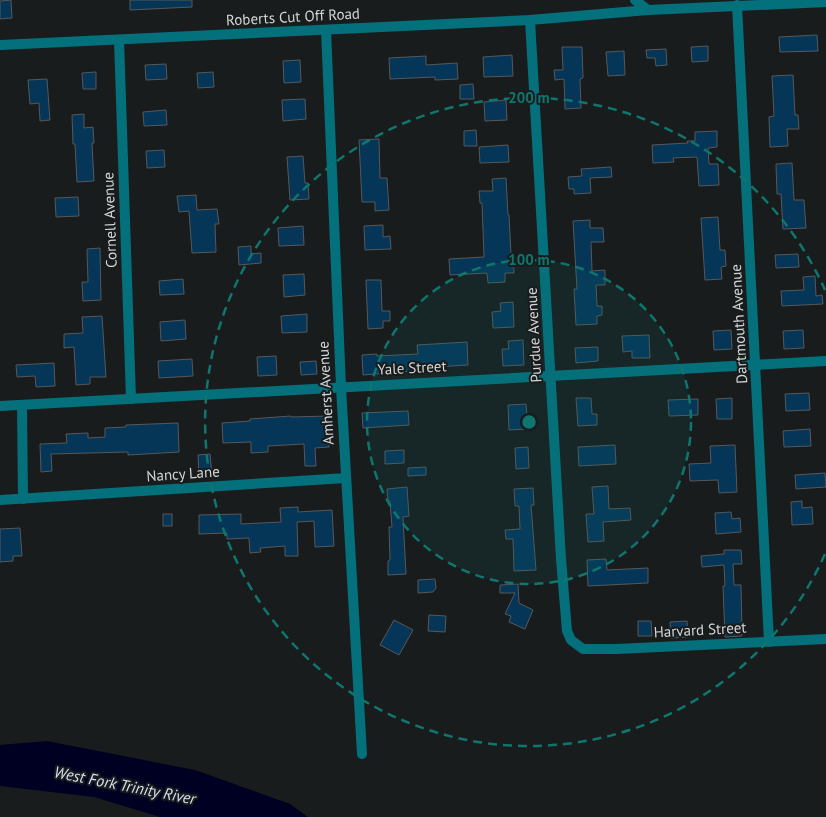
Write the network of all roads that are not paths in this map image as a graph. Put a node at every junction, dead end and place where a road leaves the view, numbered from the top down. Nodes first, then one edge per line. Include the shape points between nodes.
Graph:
1 (635, 0) edge
2 (826, 2) edge
3 (737, 5) junction
4 (648, 10) junction
5 (530, 20) junction
6 (326, 30) junction
7 (118, 40) junction
8 (0, 45) edge
9 (826, 360) edge
10 (756, 365) junction
11 (551, 375) junction
12 (341, 387) junction
13 (131, 400) junction
14 (22, 405) junction
15 (0, 406) edge
16 (346, 478) junction
17 (23, 499) junction
18 (0, 500) edge
19 (826, 639) edge
20 (769, 642) junction
21 (577, 645) joint
22 (362, 754) dead end

1 - 4 street
2 - 3 street, Roberts Cut Off Road
3 - 4 street, Roberts Cut Off Road
3 - 10 street, Dartmouth Avenue
4 - 5 street, Roberts Cut Off Road
5 - 6 street, Roberts Cut Off Road
5 - 11 street, Purdue Avenue
6 - 7 street, Roberts Cut Off Road
6 - 12 street, Amherst Avenue
7 - 8 street, Roberts Cut Off Road
7 - 13 street, Cornell Avenue
9 - 10 street, Yale Street
10 - 11 street, Yale Street
10 - 20 street, Dartmouth Avenue
11 - 12 street, Yale Street
11 - 21 street, Purdue Avenue via 567,631
12 - 13 street, Yale Street
12 - 16 street, Amherst Avenue
13 - 14 street, Yale Street
14 - 15 street, Yale Street
14 - 17 street
16 - 17 street, Nancy Lane
16 - 22 street, Amherst Avenue
17 - 18 street, Nancy Lane
19 - 20 street, Harvard Street
20 - 21 street, Harvard Street via 618,649 583,649

